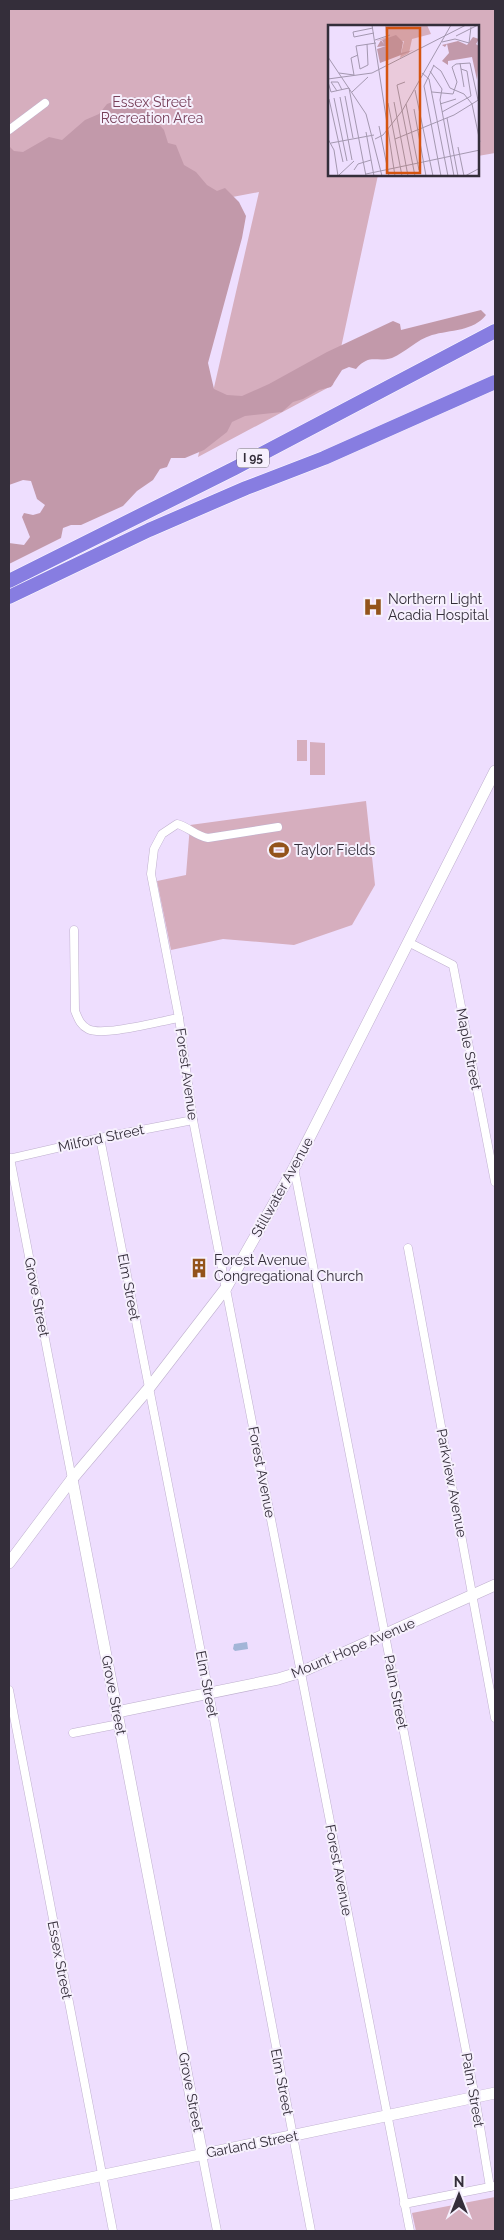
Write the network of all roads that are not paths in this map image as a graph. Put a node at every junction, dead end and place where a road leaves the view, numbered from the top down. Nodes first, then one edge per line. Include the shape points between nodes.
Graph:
1 (45, 103) dead end
2 (9, 130) edge
3 (495, 331) edge
4 (495, 382) edge
5 (9, 581) edge
6 (9, 597) edge
7 (495, 771) edge
8 (278, 827) dead end
9 (74, 930) dead end
10 (408, 942) junction
11 (179, 1018) junction
12 (193, 1120) junction
13 (100, 1138) junction
14 (10, 1158) edge
15 (294, 1168) junction
16 (495, 1182) edge
17 (408, 1248) dead end
18 (226, 1288) junction
19 (149, 1388) junction
20 (72, 1479) junction
21 (9, 1563) edge
22 (495, 1585) edge
23 (473, 1595) junction
24 (384, 1635) junction
25 (301, 1672) junction
26 (9, 1690) edge
27 (209, 1693) junction
28 (118, 1718) junction
29 (495, 1718) edge
30 (73, 1733) dead end
31 (495, 2093) edge
32 (475, 2097) junction
33 (386, 2116) junction
34 (292, 2136) junction
35 (202, 2154) junction
36 (102, 2175) junction
37 (493, 2187) edge
38 (9, 2195) edge
39 (404, 2204) junction
40 (113, 2231) edge
41 (217, 2231) edge
42 (311, 2231) edge
43 (410, 2231) edge

1 - 2 street
3 - 5 highway, I 95 via 182,495
4 - 6 highway, I 95 via 324,458 158,526
7 - 10 street, Stillwater Avenue
8 - 11 street, Forest Avenue via 208,838 197,836 186,826 177,824 162,834 154,849 151,874
9 - 11 street via 75,1011 80,1023 88,1030 102,1033
10 - 15 street, Stillwater Avenue
10 - 16 street, Maple Street via 453,965
11 - 12 street, Forest Avenue
12 - 13 street, Milford Street
12 - 18 street, Forest Avenue
13 - 14 street, Milford Street
13 - 19 street, Elm Street
14 - 20 street, Grove Street
15 - 18 street, Stillwater Avenue
15 - 24 street, Palm Street
17 - 23 street, Parkview Avenue
18 - 19 street, Stillwater Avenue
18 - 25 street, Forest Avenue
19 - 20 street, Stillwater Avenue
19 - 27 street, Elm Street
20 - 21 street, Stillwater Avenue
20 - 28 street, Grove Street
22 - 23 street, Mount Hope Avenue
23 - 24 street, Mount Hope Avenue
23 - 29 street, Parkview Avenue
24 - 25 street, Mount Hope Avenue
24 - 32 street, Palm Street
25 - 27 street, Mount Hope Avenue
25 - 33 street, Forest Avenue
26 - 36 street, Essex Street
27 - 28 street, Mount Hope Avenue
27 - 34 street, Elm Street
28 - 30 street
28 - 35 street, Grove Street
31 - 32 street, Garland Street
32 - 33 street, Garland Street
32 - 37 street, Palm Street
33 - 34 street, Garland Street
33 - 39 street, Forest Avenue
34 - 35 street, Garland Street
34 - 42 street, Elm Street
35 - 36 street, Garland Street
35 - 41 street, Grove Street
36 - 38 street, Garland Street
36 - 40 street, Essex Street
37 - 39 street
39 - 43 street, Forest Avenue

